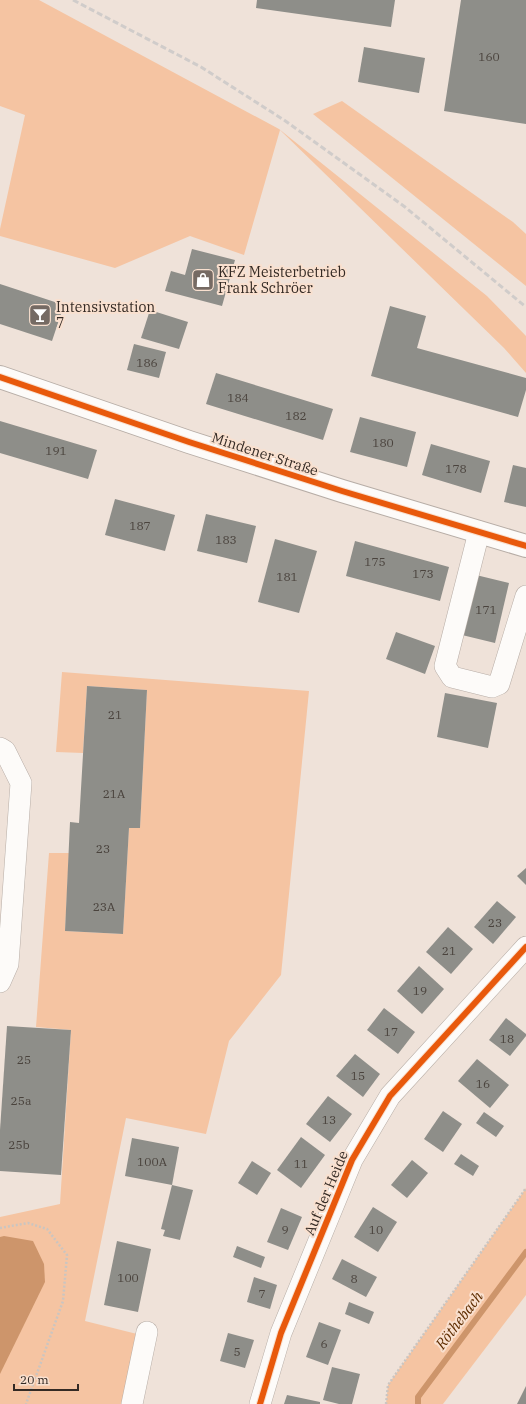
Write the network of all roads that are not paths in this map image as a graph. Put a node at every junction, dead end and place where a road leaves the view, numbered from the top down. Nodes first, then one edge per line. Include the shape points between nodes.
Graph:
1 (0, 376) edge
2 (479, 532) junction
3 (526, 546) edge
4 (526, 596) edge
5 (3, 749) edge
6 (526, 947) edge
7 (0, 982) edge
8 (148, 1332) dead end
9 (132, 1404) edge
10 (260, 1404) edge

1 - 2 main road, Mindener Straße via 189,442
2 - 3 main road, Mindener Straße
2 - 4 street via 444,666 452,677 492,687 499,684
5 - 7 street via 20,783 8,964
6 - 10 street, Auf der Heide via 390,1096 352,1160 281,1333
8 - 9 street

